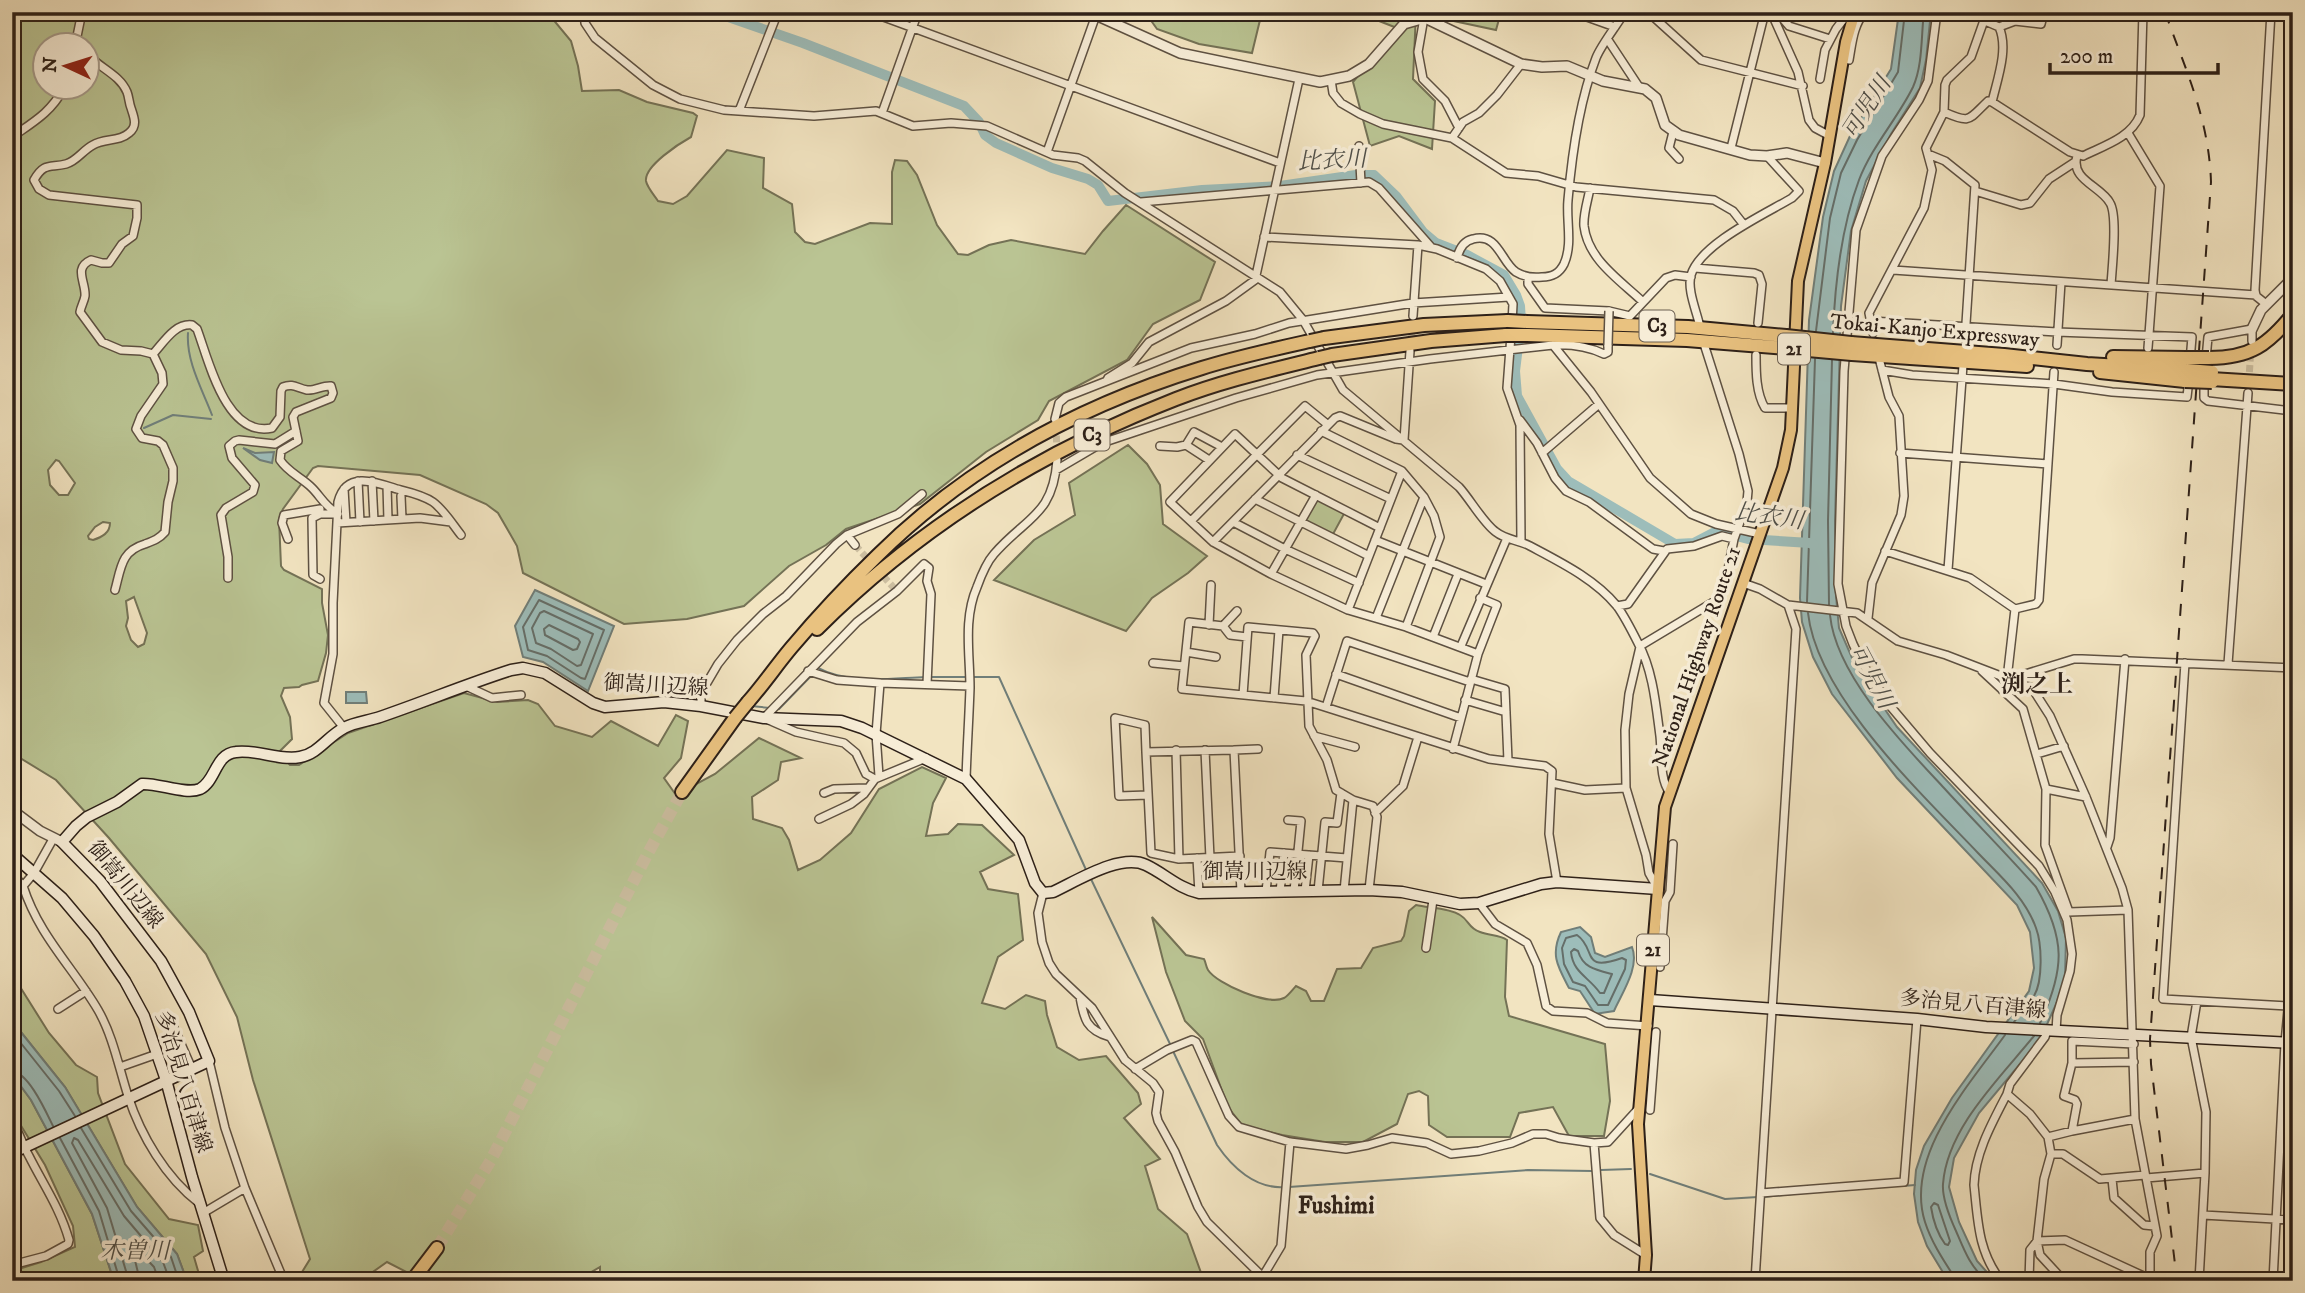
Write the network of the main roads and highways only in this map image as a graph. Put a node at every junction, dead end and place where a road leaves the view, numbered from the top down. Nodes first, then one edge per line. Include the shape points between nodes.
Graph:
1 (1856, 14) edge
2 (2293, 314) edge
3 (1527, 328) junction
4 (1852, 348) junction
5 (2186, 372) junction
6 (2212, 378) junction
7 (2293, 382) edge
8 (2293, 393) edge
9 (765, 682) junction
10 (682, 792) tunnel mouth
11 (12, 854) edge
12 (1658, 888) junction
13 (1650, 1000) junction
14 (2289, 1043) edge
15 (166, 1080) junction
16 (12, 1153) edge
17 (436, 1248) tunnel mouth
18 (413, 1280) edge
19 (224, 1281) edge
20 (1644, 1281) edge

1 - 12 highway, National Highway Route 21 / 21 via 1846,41 1798,281 1793,408 1783,468 1665,807
2 - 5 highway, bridge via 2253,351 2209,358
3 - 4 highway, Tokai-Kanjo Expressway / C3, bridge
3 - 9 highway, Tokai-Kanjo Expressway / C3, bridge via 1506,335 1325,356 1177,398 1096,433 1028,468 936,527 826,620
3 - 9 highway, Tokai-Kanjo Expressway / C3, bridge via 1508,321 1424,326 1310,341 1201,369 1041,435 980,470 924,512 820,615
4 - 5 highway, Tokai-Kanjo Expressway / C3 via 2004,355
4 - 5 highway, Tokai-Kanjo Expressway / C3 via 2096,371
5 - 6 highway, Tokai-Kanjo Expressway / C3, bridge
6 - 7 highway, Tokai-Kanjo Expressway / C3
6 - 8 highway
9 - 10 highway, Tokai-Kanjo Expressway / C3, bridge
11 - 15 main road, 多治見八百津線 via 62,898 125,981 144,1016
12 - 13 highway, National Highway Route 21 / 21
12 - 15 main road, 御嵩川辺線 via 1557,882 1460,904 1369,890 1199,893 1184,890 1148,866 1130,861 1043,893 1019,840 966,779 876,734 841,721 764,718 664,702 605,707 545,673 523,668 344,728 298,758 229,754 199,789 142,783 58,840 100,881 162,961 188,1012 209,1061
13 - 14 main road, 多治見八百津線 via 2134,1039
13 - 20 highway, National Highway Route 21 / 21 via 1652,1029 1638,1140
15 - 16 main road
15 - 19 main road, 多治見八百津線
17 - 18 highway

